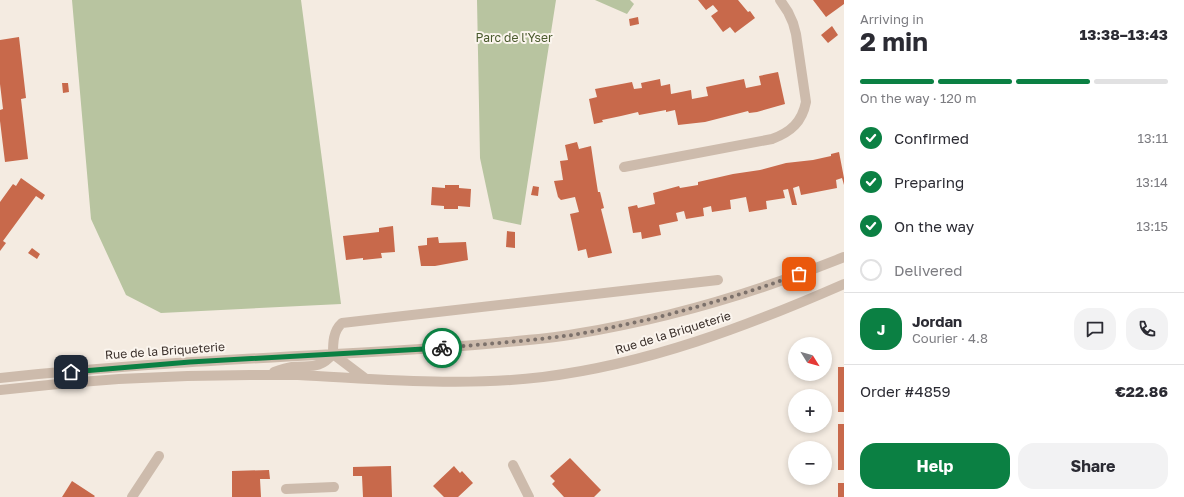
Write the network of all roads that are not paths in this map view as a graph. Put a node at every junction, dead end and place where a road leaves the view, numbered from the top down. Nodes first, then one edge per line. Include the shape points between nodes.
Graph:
1 (780, 0) edge
2 (624, 167) dead end
3 (844, 257) edge
4 (718, 280) dead end
5 (844, 284) edge
6 (333, 354) junction
7 (266, 375) junction
8 (0, 378) edge
9 (366, 379) junction
10 (0, 390) edge
11 (159, 456) dead end
12 (513, 465) dead end
13 (334, 487) dead end
14 (286, 489) dead end
15 (310, 493) edge
16 (132, 497) edge
17 (529, 497) edge

1 - 2 street via 793,23 800,56 806,102 800,120 782,135 772,138
3 - 6 street, Rue de la Briqueterie via 728,298 623,325 488,344
4 - 6 street via 342,323 334,334
5 - 9 street, Rue de la Briqueterie via 725,332 621,363 544,377 510,380 438,382
6 - 7 street via 320,365 286,368
6 - 8 street, Rue de la Briqueterie via 190,362
6 - 9 street
7 - 9 street, Rue de la Briqueterie
7 - 10 street, Rue de la Briqueterie via 152,377
11 - 16 street
12 - 17 street
13 - 15 street
14 - 15 street

